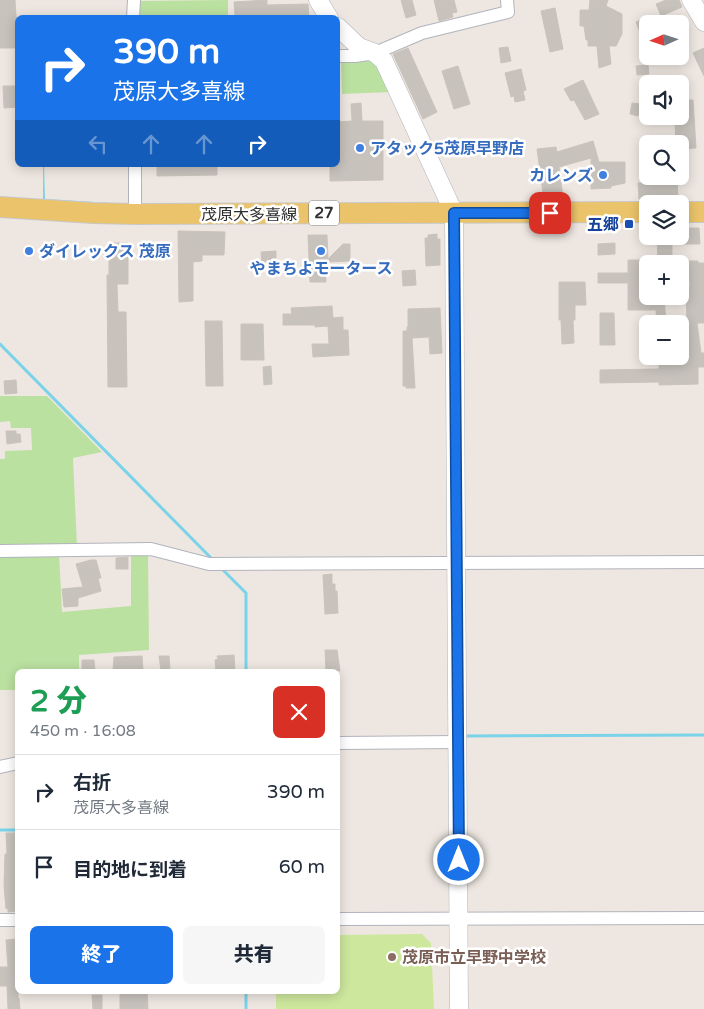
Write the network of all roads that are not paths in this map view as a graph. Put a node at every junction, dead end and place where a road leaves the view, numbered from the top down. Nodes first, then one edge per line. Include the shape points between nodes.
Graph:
1 (134, 0) edge
2 (318, 0) edge
3 (507, 0) edge
4 (691, 0) edge
5 (133, 15) edge
6 (327, 15) edge
7 (704, 22) edge
8 (340, 29) edge
9 (375, 53) junction
10 (340, 56) edge
11 (135, 167) edge
12 (0, 207) edge
13 (639, 212) edge
14 (689, 212) edge
15 (704, 212) edge
16 (454, 213) junction
17 (135, 214) junction
18 (0, 551) edge
19 (704, 562) edge
20 (457, 564) junction
21 (458, 742) junction
22 (340, 743) edge
23 (15, 764) edge
24 (0, 767) edge
25 (704, 918) edge
26 (340, 919) edge
27 (459, 919) junction
28 (0, 920) edge
29 (15, 920) edge
30 (459, 1009) edge

1 - 5 street
2 - 6 street
3 - 9 street via 508,12 422,33
4 - 7 street
8 - 9 street via 359,48
9 - 10 street
9 - 16 street via 384,62
11 - 17 street
12 - 17 main road, 茂原大多喜線 / 27
13 - 16 main road, 茂原大多喜線 / 27
14 - 15 main road
16 - 17 main road, 茂原大多喜線 / 27
16 - 20 street
18 - 20 street via 151,549 209,564
19 - 20 street
20 - 21 street
21 - 22 street
21 - 27 street
23 - 24 street
25 - 27 street
26 - 27 street
27 - 30 street
28 - 29 street

